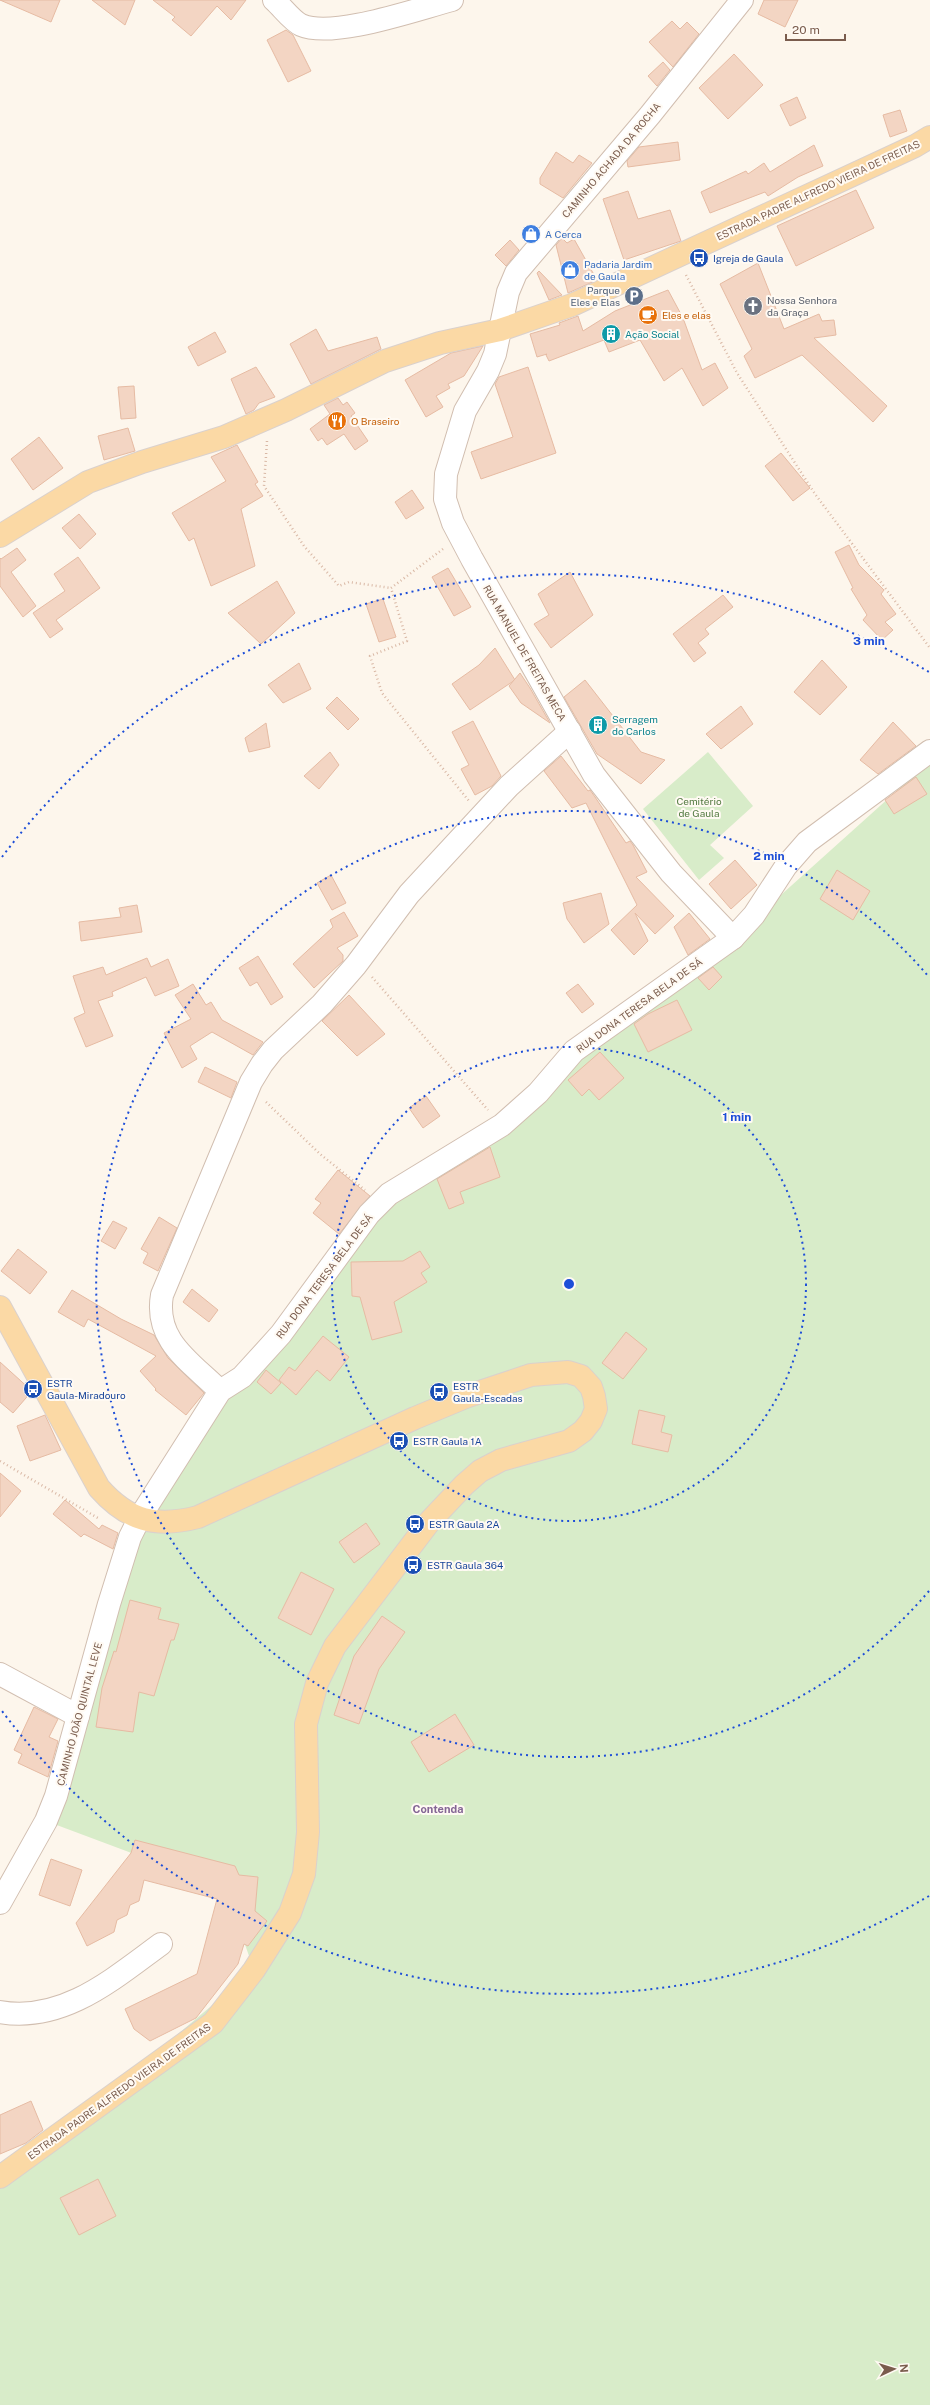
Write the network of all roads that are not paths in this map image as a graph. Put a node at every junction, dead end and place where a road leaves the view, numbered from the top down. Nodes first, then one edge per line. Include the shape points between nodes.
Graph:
1 (274, 0) edge
2 (452, 0) edge
3 (742, 0) edge
4 (930, 137) edge
5 (500, 330) junction
6 (0, 536) edge
7 (570, 732) junction
8 (930, 751) edge
9 (733, 938) junction
10 (0, 1307) edge
11 (220, 1391) junction
12 (140, 1517) junction
13 (0, 1674) edge
14 (78, 1716) junction
15 (0, 1903) edge
16 (160, 1944) dead end
17 (0, 2012) edge
18 (0, 2177) edge

1 - 2 street via 301,25 324,29 359,24
3 - 5 street, CAMINHO ACHADA DA ROCHA via 650,115 516,273 508,292
4 - 5 main road, ESTRADA PADRE ALFREDO VIEIRA DE FREITAS via 572,304
5 - 6 main road, ESTRADA PADRE ALFREDO VIEIRA DE FREITAS via 440,343 385,361 286,410 224,437 142,462 88,482
5 - 7 street, RUA MANUEL DE FREITAS MECA via 488,371 464,411 446,474 445,499 460,536
7 - 9 street, RUA MANUEL DE FREITAS MECA via 594,774 671,873
7 - 11 street via 509,786 409,894 358,962 322,1004 273,1050 249,1087 162,1295 159,1311 162,1327 172,1344
8 - 9 street, RUA DONA TERESA BELA DE SÁ via 807,842 786,866 754,915
9 - 11 street, RUA DONA TERESA BELA DE SÁ via 574,1051 538,1093 502,1126 409,1181 380,1203 281,1334 242,1377
10 - 12 main road, ESTRADA PADRE ALFREDO VIEIRA DE FREITAS via 99,1488 119,1508
11 - 12 street, RUA DONA TERESA BELA DE SÁ
12 - 14 street, CAMINHO JOÃO QUINTAL LEVE via 130,1537
12 - 18 main road, ESTRADA PADRE ALFREDO VIEIRA DE FREITAS via 152,1522 176,1523 198,1517 415,1418 468,1396 531,1375 551,1372 581,1376 591,1387 594,1396 596,1409 591,1421 570,1441 501,1460 480,1471 464,1485 430,1521 335,1646 317,1683 306,1724 308,1832 304,1874 290,1913 254,1970 213,2022
13 - 14 street
14 - 15 street, CAMINHO JOÃO QUINTAL LEVE via 54,1803
16 - 17 street via 94,1992 67,2004 36,2013

